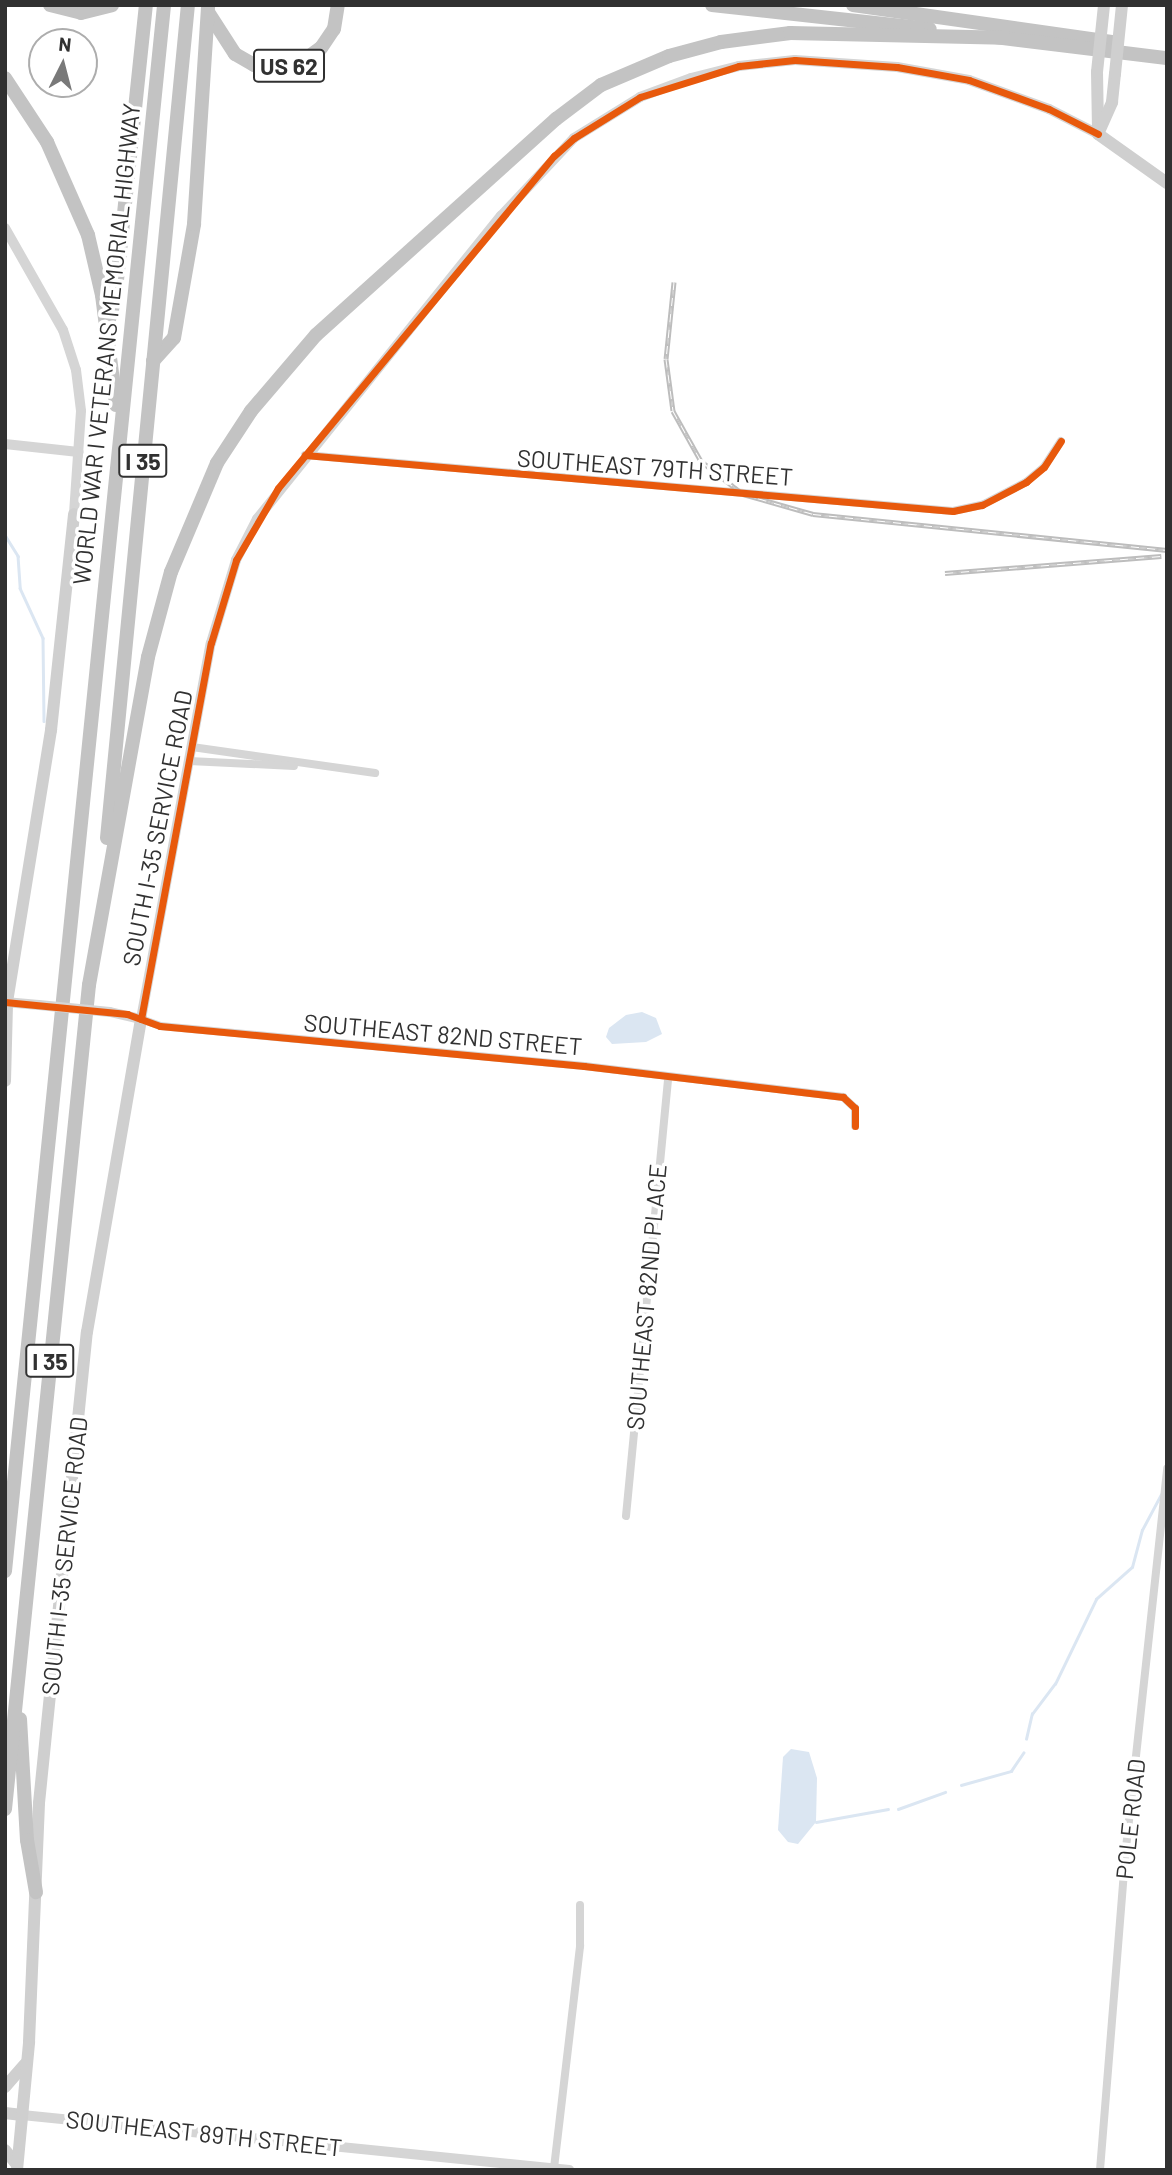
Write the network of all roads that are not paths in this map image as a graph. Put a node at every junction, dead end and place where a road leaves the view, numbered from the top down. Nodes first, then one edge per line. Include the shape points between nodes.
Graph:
1 (50, 5) edge
2 (112, 5) edge
3 (146, 5) edge
4 (164, 5) edge
5 (188, 5) edge
6 (338, 5) edge
7 (712, 5) edge
8 (853, 5) edge
9 (1104, 5) edge
10 (1122, 5) edge
11 (207, 8) edge
12 (1004, 38) junction
13 (1167, 48) edge
14 (1167, 58) edge
15 (5, 78) edge
16 (1098, 134) junction
17 (1167, 183) edge
18 (5, 228) edge
19 (106, 329) junction
20 (153, 362) junction
21 (119, 430) junction
22 (1061, 441) dead end
23 (5, 444) edge
24 (79, 452) junction
25 (305, 454) junction
26 (74, 514) joint
27 (192, 747) junction
28 (189, 761) junction
29 (309, 766) junction
30 (375, 773) dead end
31 (101, 916) junction
32 (6, 1002) edge
33 (141, 1019) junction
34 (667, 1078) junction
35 (5, 1081) edge
36 (855, 1126) dead end
37 (1167, 1468) edge
38 (12, 1502) junction
39 (626, 1516) dead end
40 (5, 1533) edge
41 (5, 1571) edge
42 (17, 1688) junction
43 (5, 1809) edge
44 (36, 1892) junction
45 (580, 1905) dead end
46 (27, 2061) junction
47 (5, 2087) edge
48 (5, 2113) edge
49 (22, 2115) junction
50 (5, 2150) edge
51 (17, 2167) edge
52 (554, 2168) edge
53 (569, 2170) edge
54 (1100, 2170) edge

1 - 2 highway via 81,13
3 - 19 highway via 115,299
4 - 21 highway, WORLD WAR I VETERANS MEMORIAL HIGHWAY / I 35
5 - 20 highway, WORLD WAR I VETERANS MEMORIAL HIGHWAY / I 35
6 - 11 highway, US 62 via 334,29 321,48 300,63 277,68 254,65 235,54
7 - 12 highway
8 - 13 highway
9 - 16 main road, bridge via 1097,72
10 - 16 main road, bridge via 1112,102
11 - 20 highway via 194,224 174,338
12 - 14 highway
12 - 31 highway via 790,33 721,42 622,75 556,119 316,335 250,411 217,463 171,572 148,657
15 - 19 highway via 70,187 88,235
16 - 17 main road
16 - 25 street, SOUTH I-35 SERVICE ROAD via 1049,108 981,83 918,69 841,61 738,66 640,97 574,138 539,171
18 - 24 street via 70,347 79,390
19 - 21 highway
20 - 31 highway, WORLD WAR I VETERANS MEMORIAL HIGHWAY / I 35 via 119,684
21 - 38 highway, WORLD WAR I VETERANS MEMORIAL HIGHWAY / I 35
22 - 25 street, SOUTHEAST 79TH STREET via 1044,467 1026,482 982,505 953,511
23 - 24 street
24 - 26 street
25 - 27 street, SOUTH I-35 SERVICE ROAD via 257,519 236,560 211,643
26 - 32 main road via 51,730
27 - 28 street, SOUTH I-35 SERVICE ROAD
27 - 29 street via 248,752
28 - 29 street via 246,767
28 - 33 street, SOUTH I-35 SERVICE ROAD
29 - 30 street
31 - 42 highway, I 35 via 89,985
32 - 33 street, SOUTHEAST 82ND STREET, bridge
32 - 35 main road
33 - 34 street, SOUTHEAST 82ND STREET via 160,1026
33 - 44 main road, SOUTH I-35 SERVICE ROAD via 90,1305 39,1803
34 - 36 street, SOUTHEAST 82ND STREET via 843,1097 855,1108
34 - 39 street, SOUTHEAST 82ND PLACE
37 - 54 street, POLE ROAD via 1126,1848
38 - 40 highway
38 - 41 highway, I 35
42 - 43 highway, I 35
42 - 44 highway via 27,1840
44 - 46 main road, SOUTH I-35 SERVICE ROAD
45 - 52 street via 580,1946
46 - 47 main road
46 - 49 main road, SOUTH I-35 SERVICE ROAD
48 - 49 main road, SOUTHEAST 89TH STREET
49 - 51 main road, SOUTH I-35 SERVICE ROAD
49 - 52 street, SOUTHEAST 89TH STREET
50 - 51 main road
52 - 53 street, SOUTHEAST 89TH STREET

